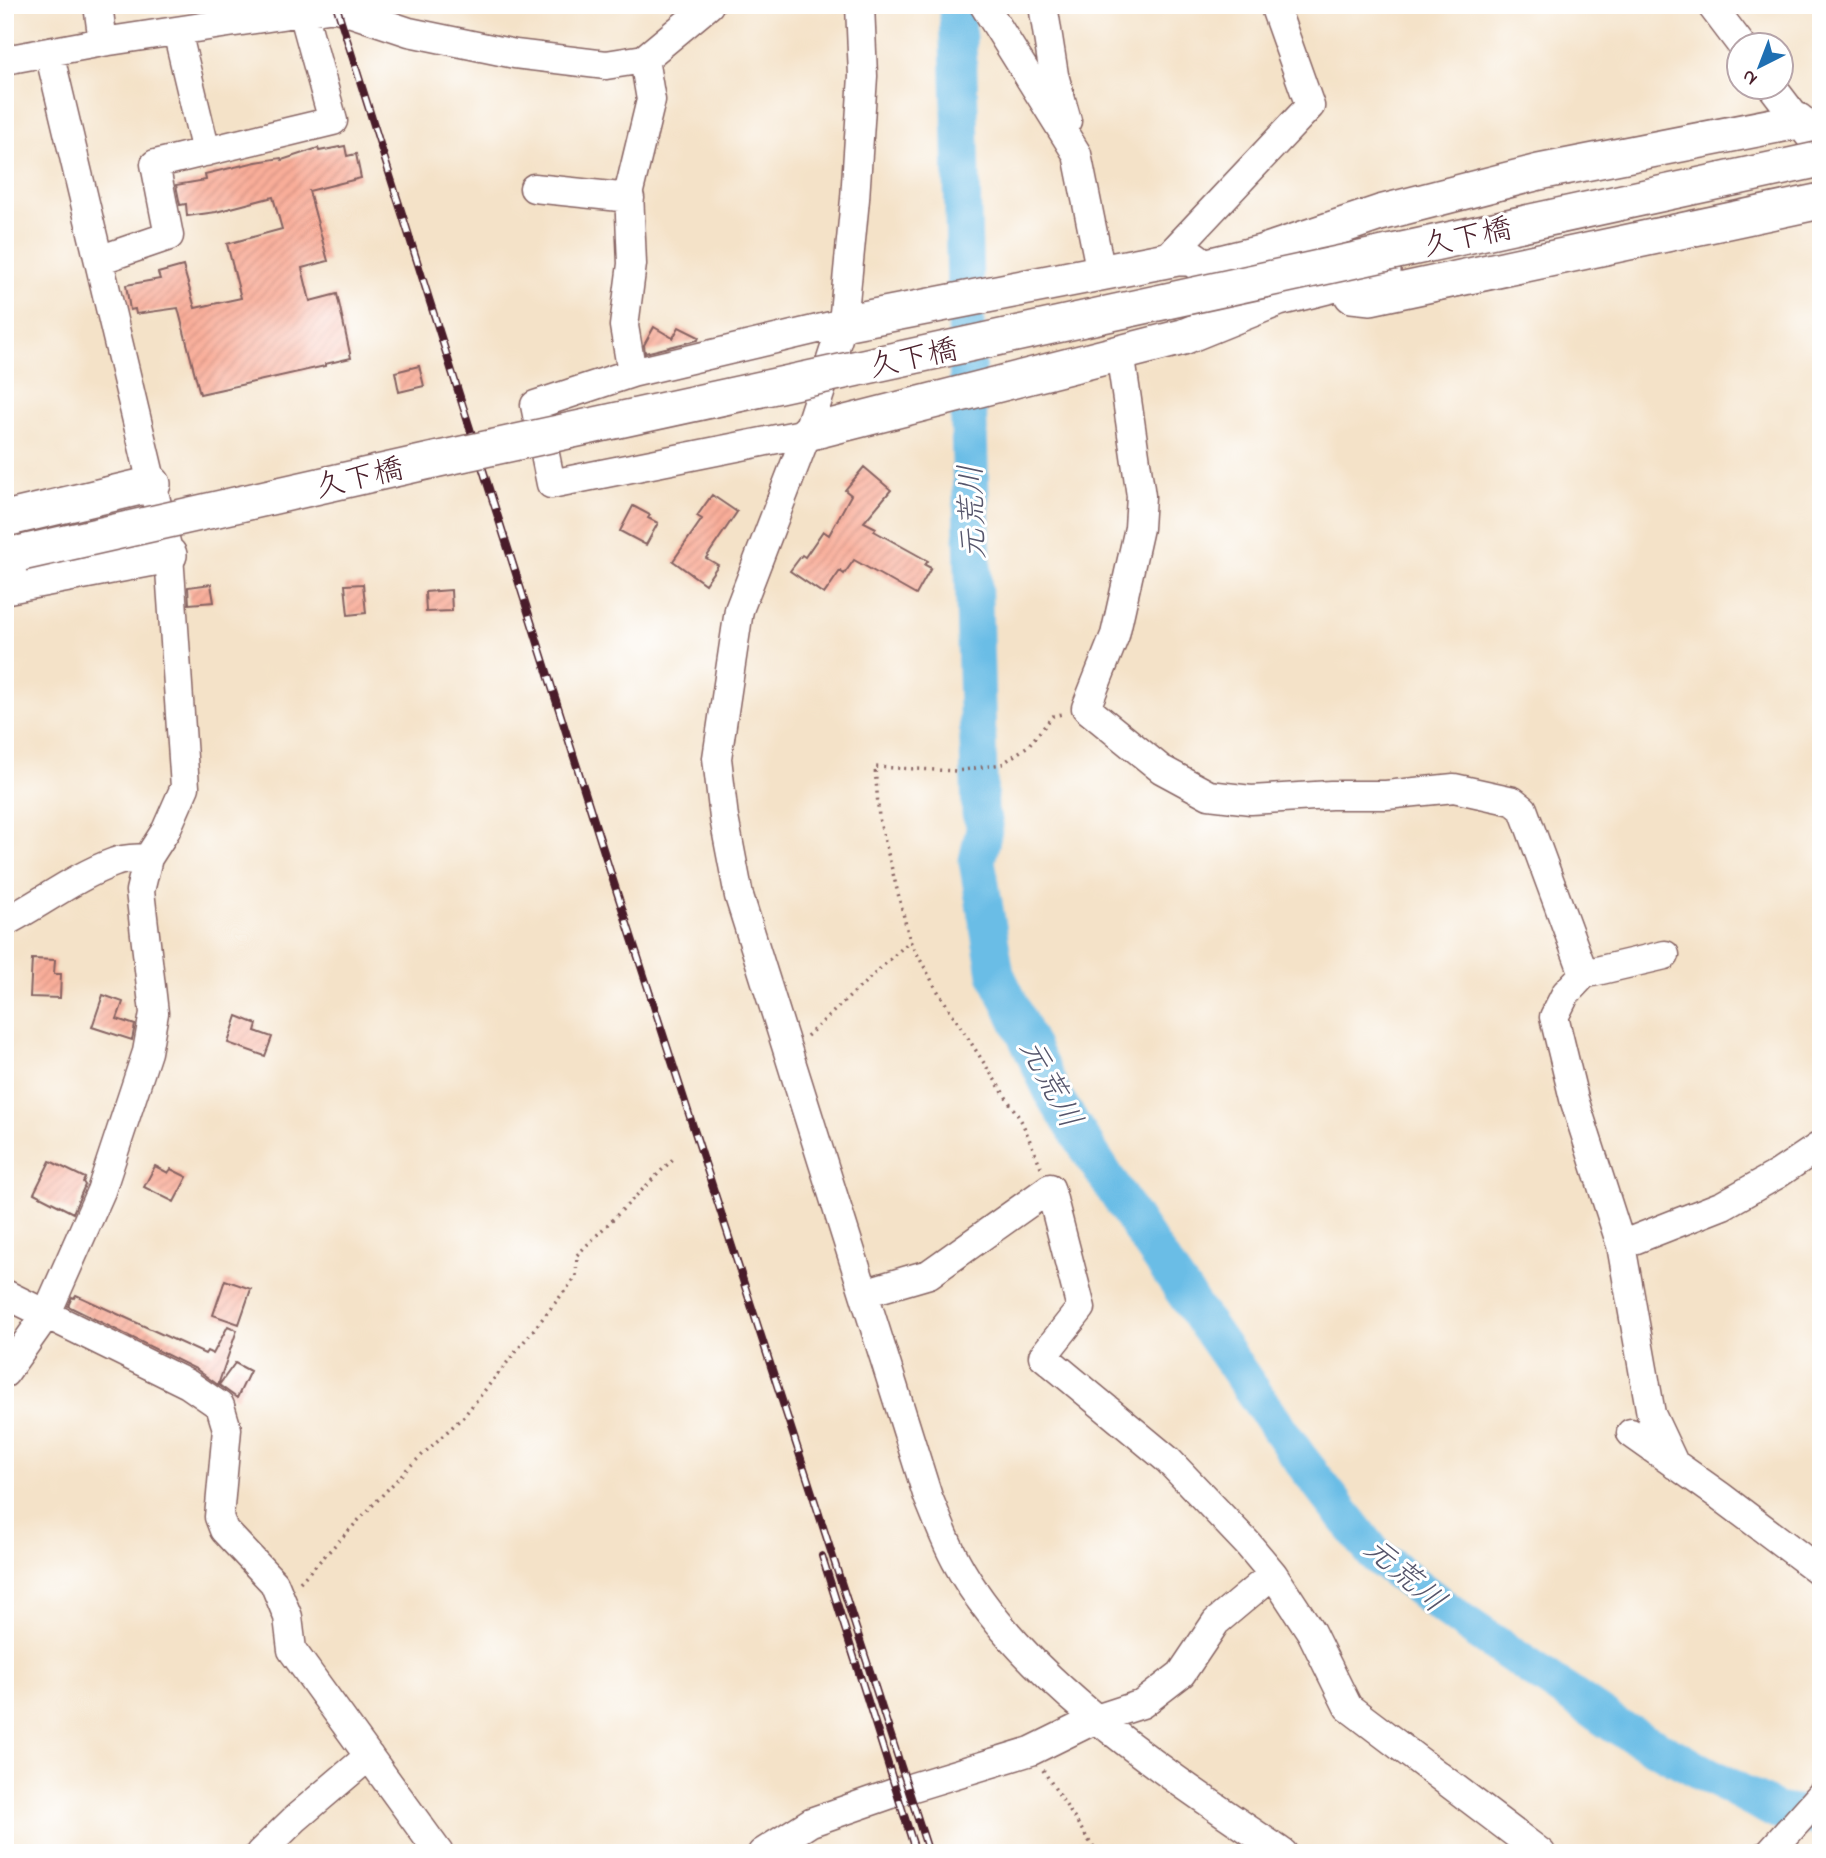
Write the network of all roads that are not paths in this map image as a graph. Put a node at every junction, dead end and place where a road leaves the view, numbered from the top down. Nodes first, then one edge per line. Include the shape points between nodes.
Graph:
1 (98, 5) edge
2 (709, 5) edge
3 (860, 5) edge
4 (984, 5) edge
5 (1043, 5) edge
6 (1274, 5) edge
7 (1711, 5) edge
8 (303, 12) junction
9 (177, 31) junction
10 (1731, 32) edge
11 (103, 42) junction
12 (49, 52) junction
13 (644, 59) junction
14 (5, 60) edge
15 (1788, 102) edge
16 (1813, 126) edge
17 (1821, 150) edge
18 (206, 152) junction
19 (1077, 154) junction
20 (1821, 159) edge
21 (1821, 178) edge
22 (534, 188) dead end
23 (630, 198) junction
24 (1821, 201) edge
25 (1296, 242) junction
26 (99, 260) junction
27 (1157, 272) junction
28 (1101, 273) junction
29 (1330, 284) junction
30 (1239, 313) junction
31 (843, 323) junction
32 (1120, 352) junction
33 (632, 373) junction
34 (807, 433) junction
35 (439, 459) junction
36 (153, 484) junction
37 (5, 519) edge
38 (13, 554) edge
39 (169, 555) junction
40 (5, 586) edge
41 (148, 858) junction
42 (5, 922) edge
43 (1665, 955) dead end
44 (1584, 974) junction
45 (1821, 1145) edge
46 (1621, 1245) junction
47 (864, 1293) junction
48 (5, 1294) edge
49 (46, 1315) junction
50 (5, 1373) edge
51 (1631, 1433) dead end
52 (1675, 1465) junction
53 (1821, 1572) edge
54 (1273, 1574) junction
55 (1096, 1719) junction
56 (369, 1756) junction
57 (1821, 1795) edge
58 (260, 1853) edge
59 (439, 1853) edge
60 (762, 1853) edge
61 (1283, 1853) edge
62 (1541, 1853) edge
63 (1769, 1853) edge

1 - 11 street
2 - 13 street
3 - 31 street via 863,76
4 - 19 street
5 - 19 street via 1054,75
6 - 27 street via 1310,106
7 - 10 street
8 - 9 street
8 - 13 street via 337,8 409,32 515,54 606,65
8 - 18 street via 333,121
9 - 11 street
9 - 18 street
11 - 12 street
12 - 14 street
12 - 26 street
13 - 23 street via 651,100
15 - 16 street
16 - 17 street
16 - 25 main road via 1376,233
16 - 25 main road via 1539,172 1380,213
18 - 26 street via 155,164 169,236
19 - 28 street
20 - 35 main road, 久下橋, bridge
21 - 29 main road
22 - 23 street
23 - 33 street via 632,264 624,326
24 - 29 main road via 1371,297 1351,295
25 - 27 main road via 1204,267
26 - 36 street
27 - 28 main road
27 - 35 main road, bridge via 763,366
28 - 31 main road
29 - 30 main road
30 - 32 main road via 1183,337
30 - 35 main road, bridge via 1158,323 728,415
31 - 33 street
31 - 34 street
32 - 34 main road
32 - 44 street via 1141,496 1139,528 1115,635 1086,708 1161,769 1209,795 1251,800 1454,788 1513,801 1522,809
33 - 34 street via 535,405 551,484
34 - 47 street via 739,610 718,758 723,818 739,896
35 - 38 main road, 久下橋, bridge
36 - 37 main road
36 - 39 street
39 - 40 main road
39 - 41 street via 185,786
41 - 42 street via 118,861
41 - 49 street via 141,891 154,1013 147,1052 101,1191
43 - 44 street
44 - 46 street via 1566,993 1554,1017 1574,1099
45 - 46 street via 1723,1205
46 - 52 street via 1651,1414
47 - 54 street via 929,1274 1050,1188 1081,1308 1044,1356 1168,1460
47 - 55 street via 928,1497 956,1561 1017,1646
48 - 49 street
49 - 50 street
49 - 56 street via 188,1384 220,1406 228,1429 219,1517 224,1530 274,1583 288,1616 292,1650
51 - 52 street
52 - 53 street
54 - 55 street via 1216,1622 1181,1674 1142,1704
54 - 62 street via 1311,1632 1348,1707
55 - 60 street via 1031,1751 811,1822
55 - 61 street
56 - 58 street
56 - 59 street
57 - 63 street

